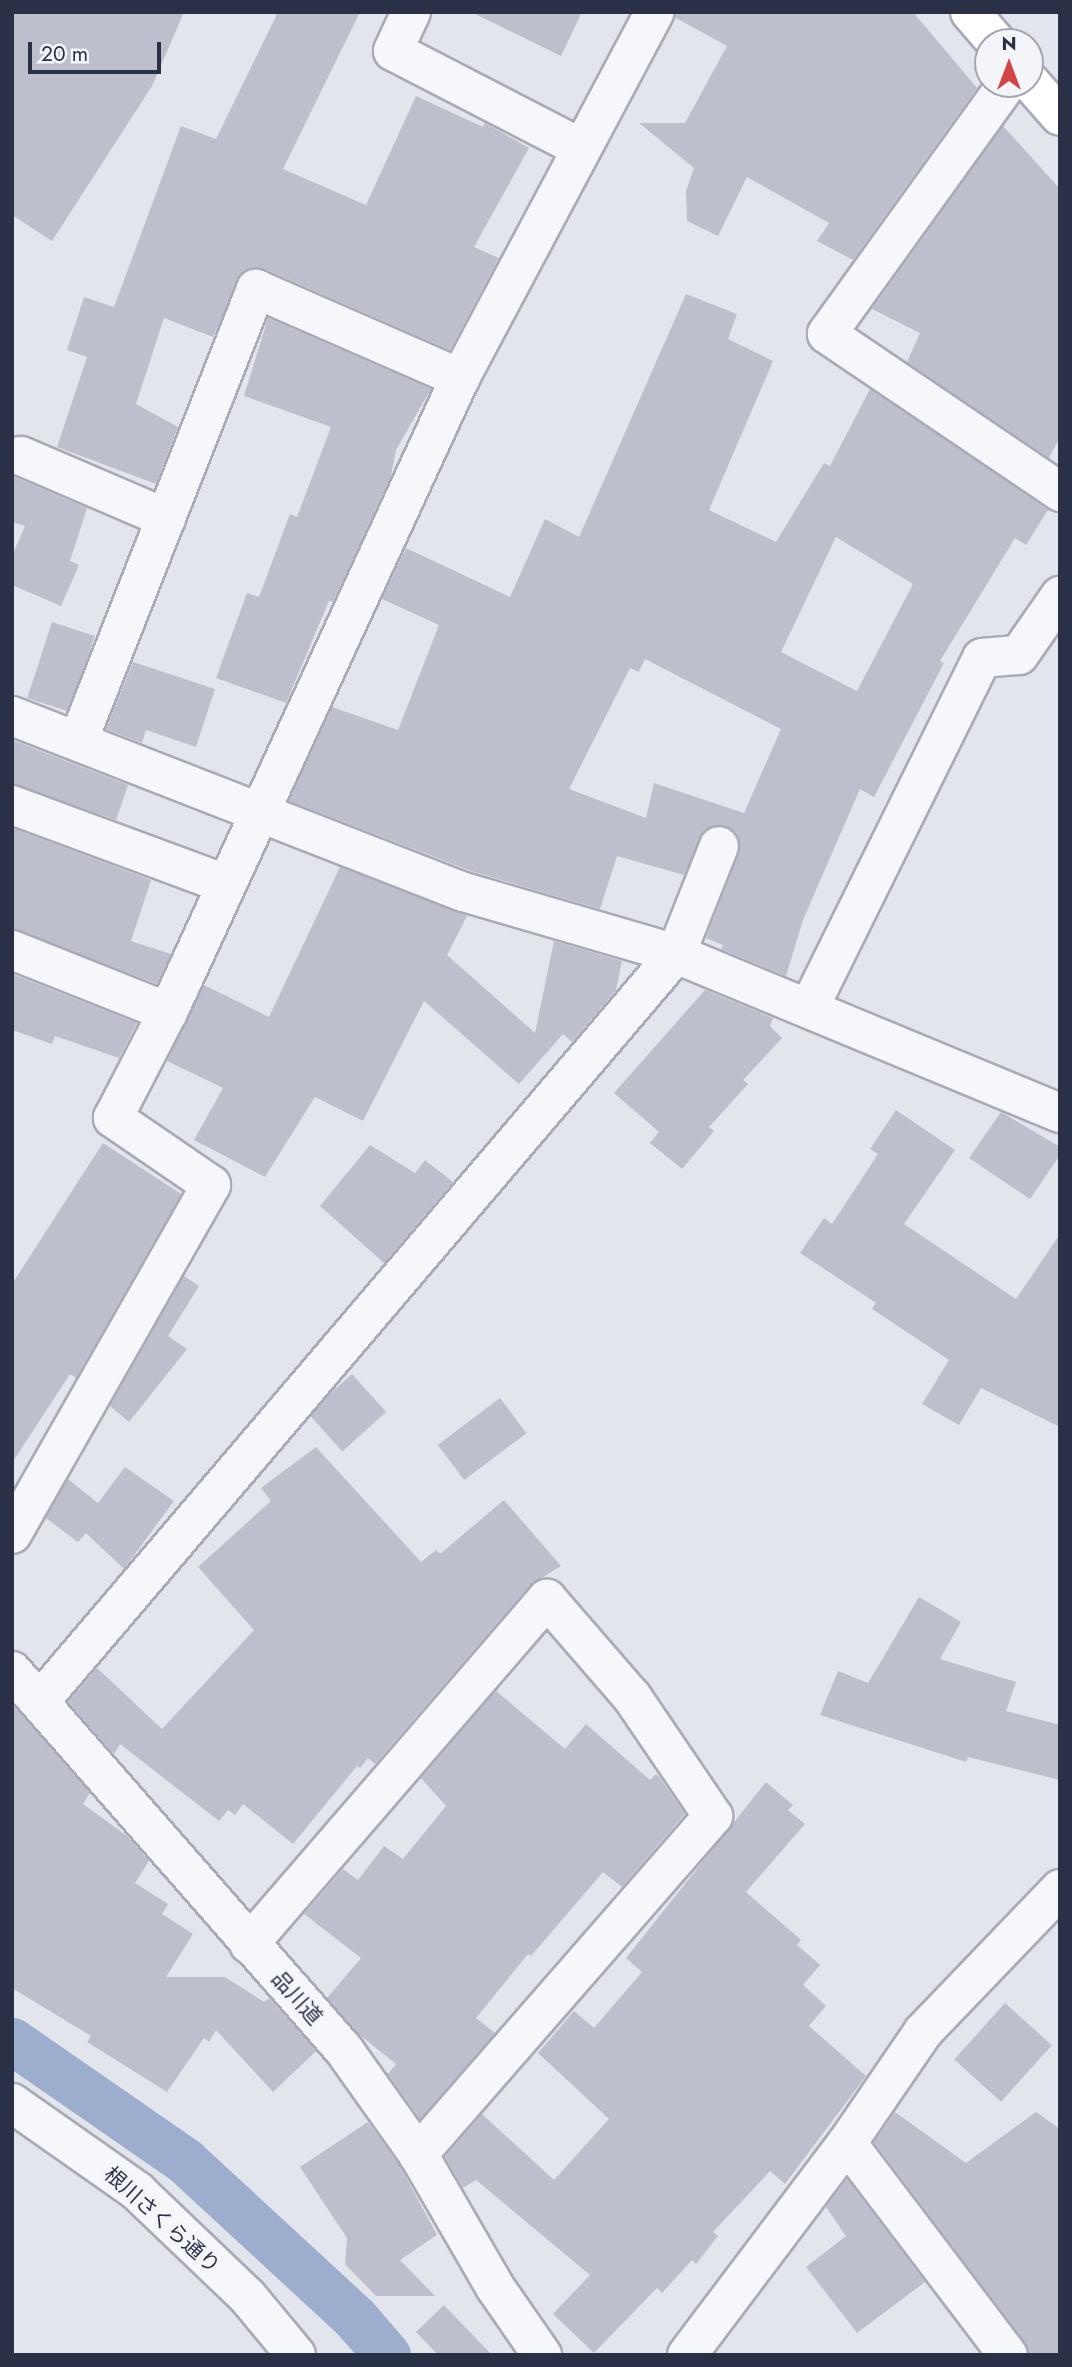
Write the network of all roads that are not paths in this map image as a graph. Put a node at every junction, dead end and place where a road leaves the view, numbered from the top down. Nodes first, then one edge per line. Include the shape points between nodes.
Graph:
1 (411, 12) edge
2 (655, 12) edge
3 (970, 12) edge
4 (984, 28) edge
5 (997, 98) edge
6 (1044, 98) edge
7 (1060, 116) edge
8 (579, 147) junction
9 (460, 378) junction
10 (15, 463) edge
11 (1060, 492) edge
12 (166, 518) junction
13 (1060, 596) edge
14 (12, 716) edge
15 (78, 741) junction
16 (12, 805) edge
17 (260, 814) junction
18 (719, 846) dead end
19 (226, 884) junction
20 (12, 950) edge
21 (676, 954) junction
22 (809, 1008) junction
23 (167, 1012) junction
24 (1060, 1113) edge
25 (12, 1534) edge
26 (12, 1671) edge
27 (40, 1701) junction
28 (1060, 1889) edge
29 (249, 1944) junction
30 (12, 2103) edge
31 (847, 2143) junction
32 (418, 2154) junction
33 (296, 2355) edge
34 (542, 2355) edge
35 (687, 2355) edge
36 (1008, 2355) edge

1 - 8 street via 393,51
2 - 8 street
3 - 4 main road
5 - 11 street via 827,334 1004,459
6 - 7 main road
8 - 9 street
9 - 12 street via 257,289
9 - 17 street
10 - 12 street
12 - 15 street
13 - 22 street via 1019,655 982,658
14 - 15 street
15 - 17 street
16 - 19 street
17 - 19 street
17 - 21 street via 464,892
18 - 21 street
19 - 23 street
20 - 23 street
21 - 22 street
21 - 27 street
22 - 24 street
23 - 25 street via 113,1118 211,1185
26 - 27 street, 品川道
27 - 29 street, 品川道
28 - 31 street via 923,2032
29 - 32 street, 品川道 via 344,2050
29 - 32 street via 547,1599 632,1697 713,1816
30 - 33 street, 根川さくら通り via 137,2191 247,2296
31 - 35 street
31 - 36 street
32 - 34 street, 品川道 via 495,2287

